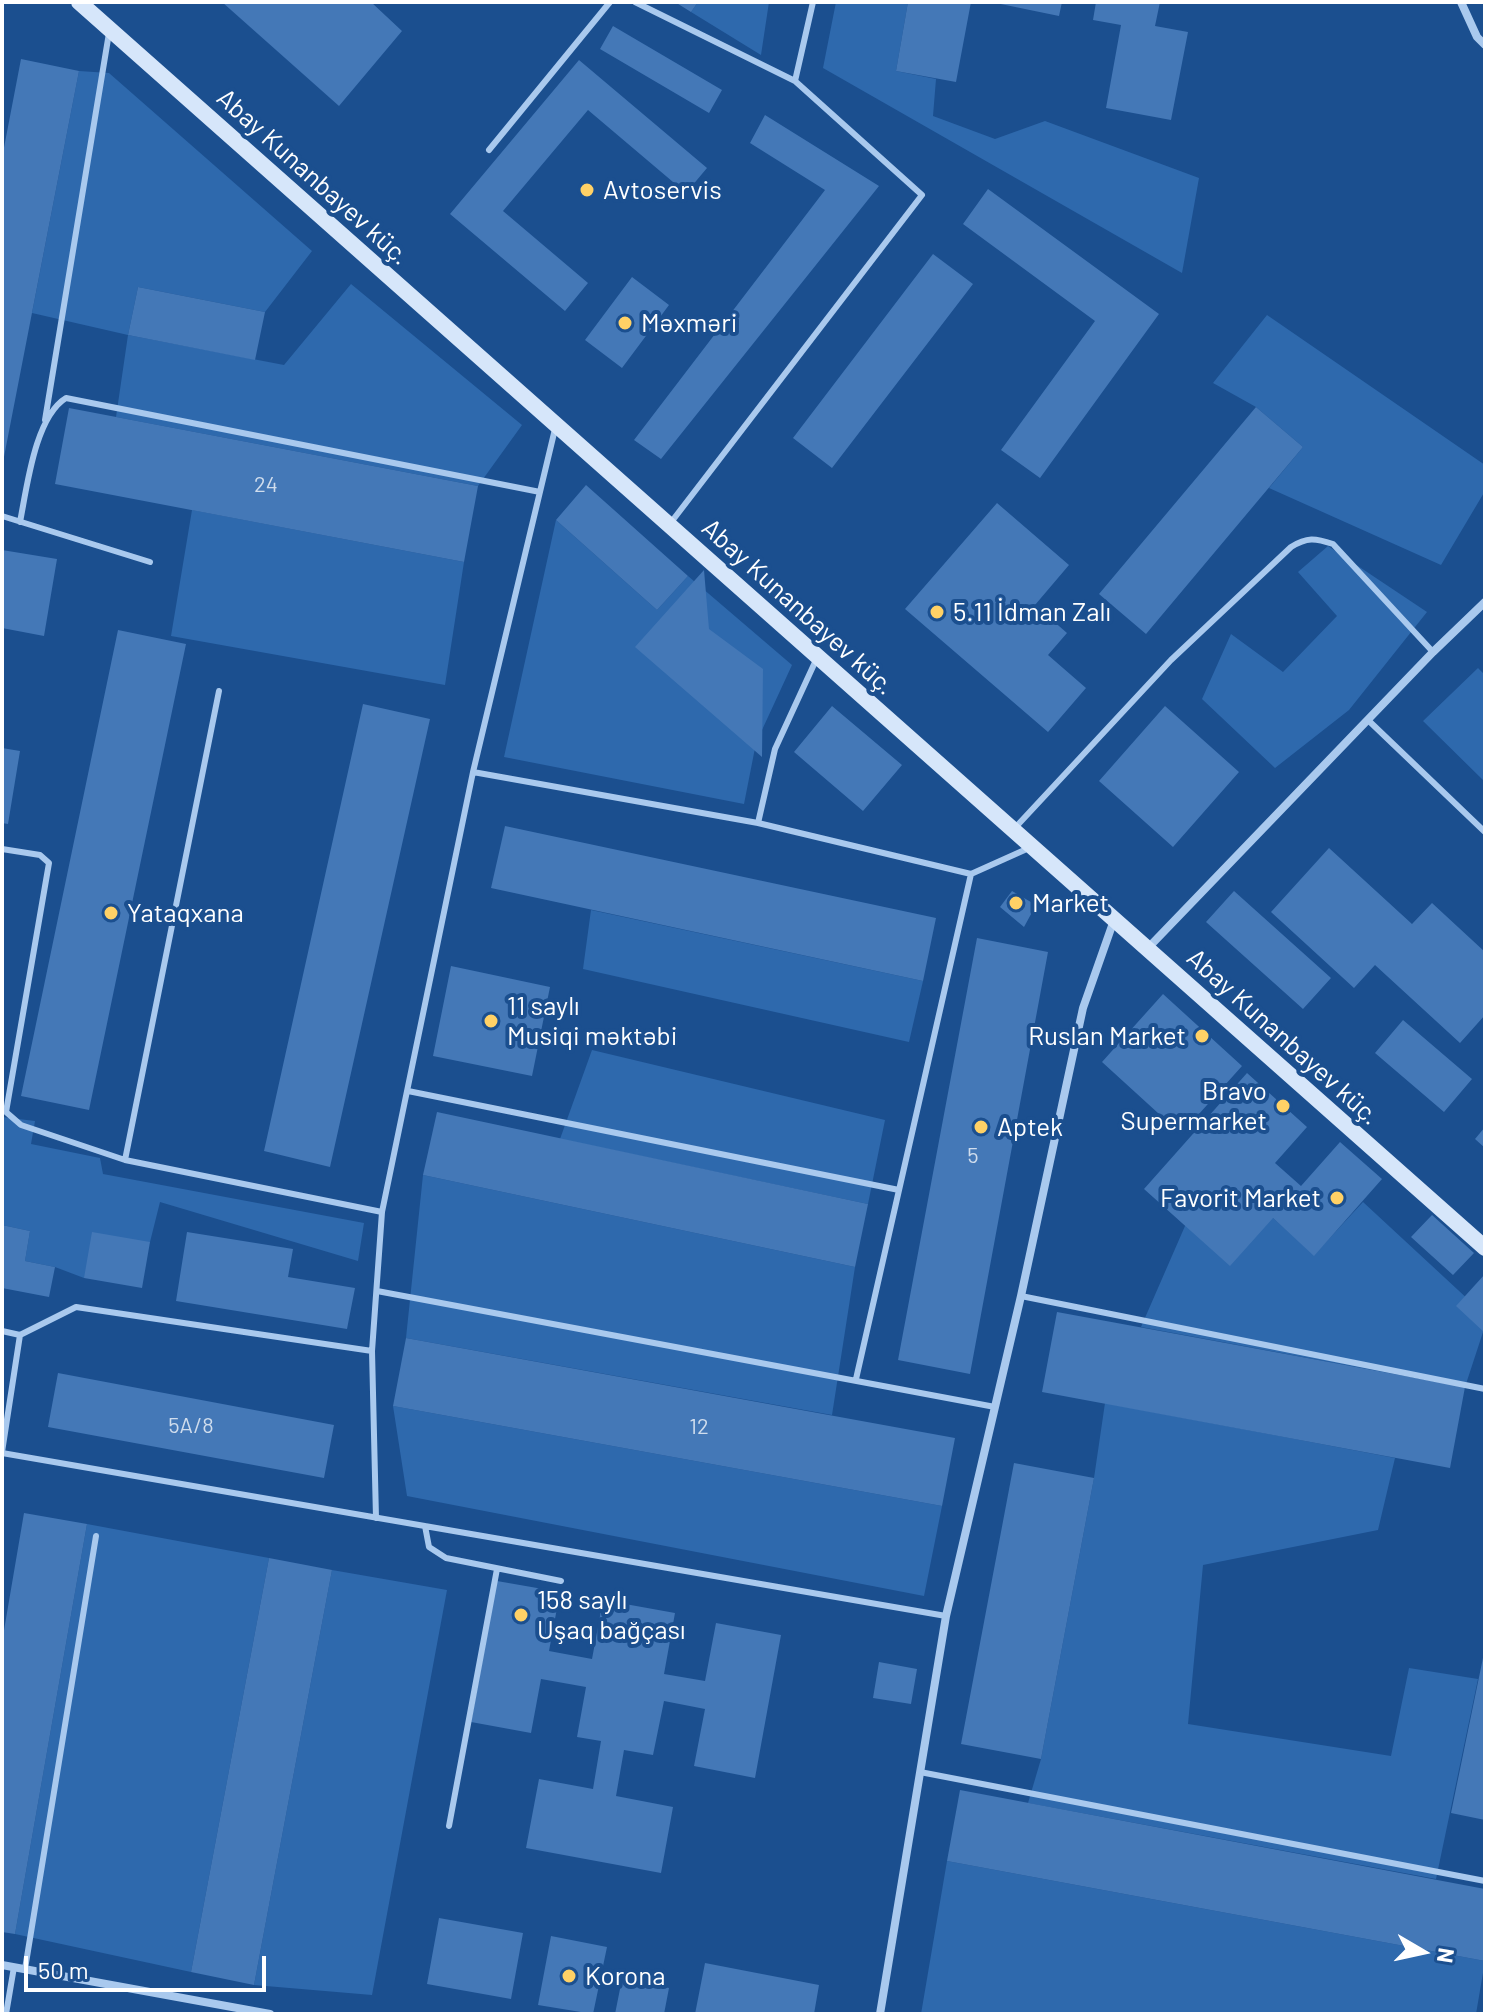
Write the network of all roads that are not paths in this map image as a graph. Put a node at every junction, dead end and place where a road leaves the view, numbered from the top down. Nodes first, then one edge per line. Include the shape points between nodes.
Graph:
1 (79, 2) edge
2 (610, 2) edge
3 (635, 2) edge
4 (813, 2) edge
5 (1461, 2) edge
6 (109, 29) junction
7 (1485, 45) edge
8 (795, 81) junction
9 (489, 150) dead end
10 (45, 422) junction
11 (556, 425) junction
12 (540, 492) junction
13 (2, 516) edge
14 (20, 522) junction
15 (669, 525) junction
16 (150, 562) dead end
17 (1485, 602) edge
18 (1433, 652) junction
19 (818, 657) junction
20 (219, 691) dead end
21 (1369, 721) junction
22 (473, 772) junction
23 (758, 823) junction
24 (1013, 830) junction
25 (1485, 832) edge
26 (1032, 846) junction
27 (2, 849) edge
28 (971, 874) junction
29 (1114, 919) junction
30 (1147, 949) junction
31 (408, 1091) junction
32 (125, 1160) junction
33 (899, 1190) junction
34 (382, 1212) junction
35 (1485, 1248) edge
36 (377, 1291) junction
37 (1021, 1296) junction
38 (2, 1331) edge
39 (20, 1335) junction
40 (372, 1351) junction
41 (856, 1379) junction
42 (1485, 1389) edge
43 (995, 1407) junction
44 (2, 1452) edge
45 (376, 1518) junction
46 (425, 1526) junction
47 (96, 1536) dead end
48 (497, 1569) junction
49 (561, 1581) dead end
50 (946, 1616) junction
51 (920, 1772) junction
52 (449, 1826) dead end
53 (1485, 1881) edge
54 (2, 1965) edge
55 (14, 1967) junction
56 (25, 1969) junction
57 (6, 2014) edge
58 (270, 2014) edge
59 (880, 2014) edge

1 - 6 street, Abay Kunanbayev küç.
2 - 9 lane
3 - 8 lane
4 - 8 lane
5 - 7 street
6 - 10 lane
6 - 11 street, Abay Kunanbayev küç.
8 - 15 lane via 922,195
10 - 12 lane via 66,398
10 - 14 lane
11 - 12 lane
11 - 15 street, Abay Kunanbayev küç.
12 - 22 lane
13 - 14 lane
14 - 16 lane
15 - 19 street, Abay Kunanbayev küç.
17 - 18 street
18 - 21 street
18 - 24 lane via 1333,544 1305,538 1171,660
19 - 23 lane via 775,749
19 - 24 street, Abay Kunanbayev küç.
20 - 32 lane
21 - 25 lane
21 - 30 street
22 - 23 lane
22 - 31 lane
23 - 28 lane
24 - 26 street, Abay Kunanbayev küç.
26 - 28 lane
26 - 29 street, Abay Kunanbayev küç.
27 - 32 lane via 40,855 49,863 6,1112 21,1125
28 - 33 lane
29 - 30 street, Abay Kunanbayev küç.
29 - 37 street via 1083,1008
30 - 35 street, Abay Kunanbayev küç.
31 - 33 lane
31 - 34 lane
32 - 34 lane
33 - 41 lane
34 - 36 lane
36 - 40 lane
36 - 41 lane
37 - 42 lane
37 - 43 street
38 - 39 lane
39 - 40 lane via 76,1307
39 - 44 lane
40 - 45 lane
41 - 43 lane
43 - 50 street
44 - 45 lane
45 - 46 lane
46 - 48 lane via 429,1547 446,1558
46 - 50 lane
47 - 56 lane
48 - 49 lane
48 - 52 lane
50 - 51 street
51 - 53 lane
51 - 59 street
54 - 55 street
55 - 56 street
55 - 57 lane
56 - 58 street

